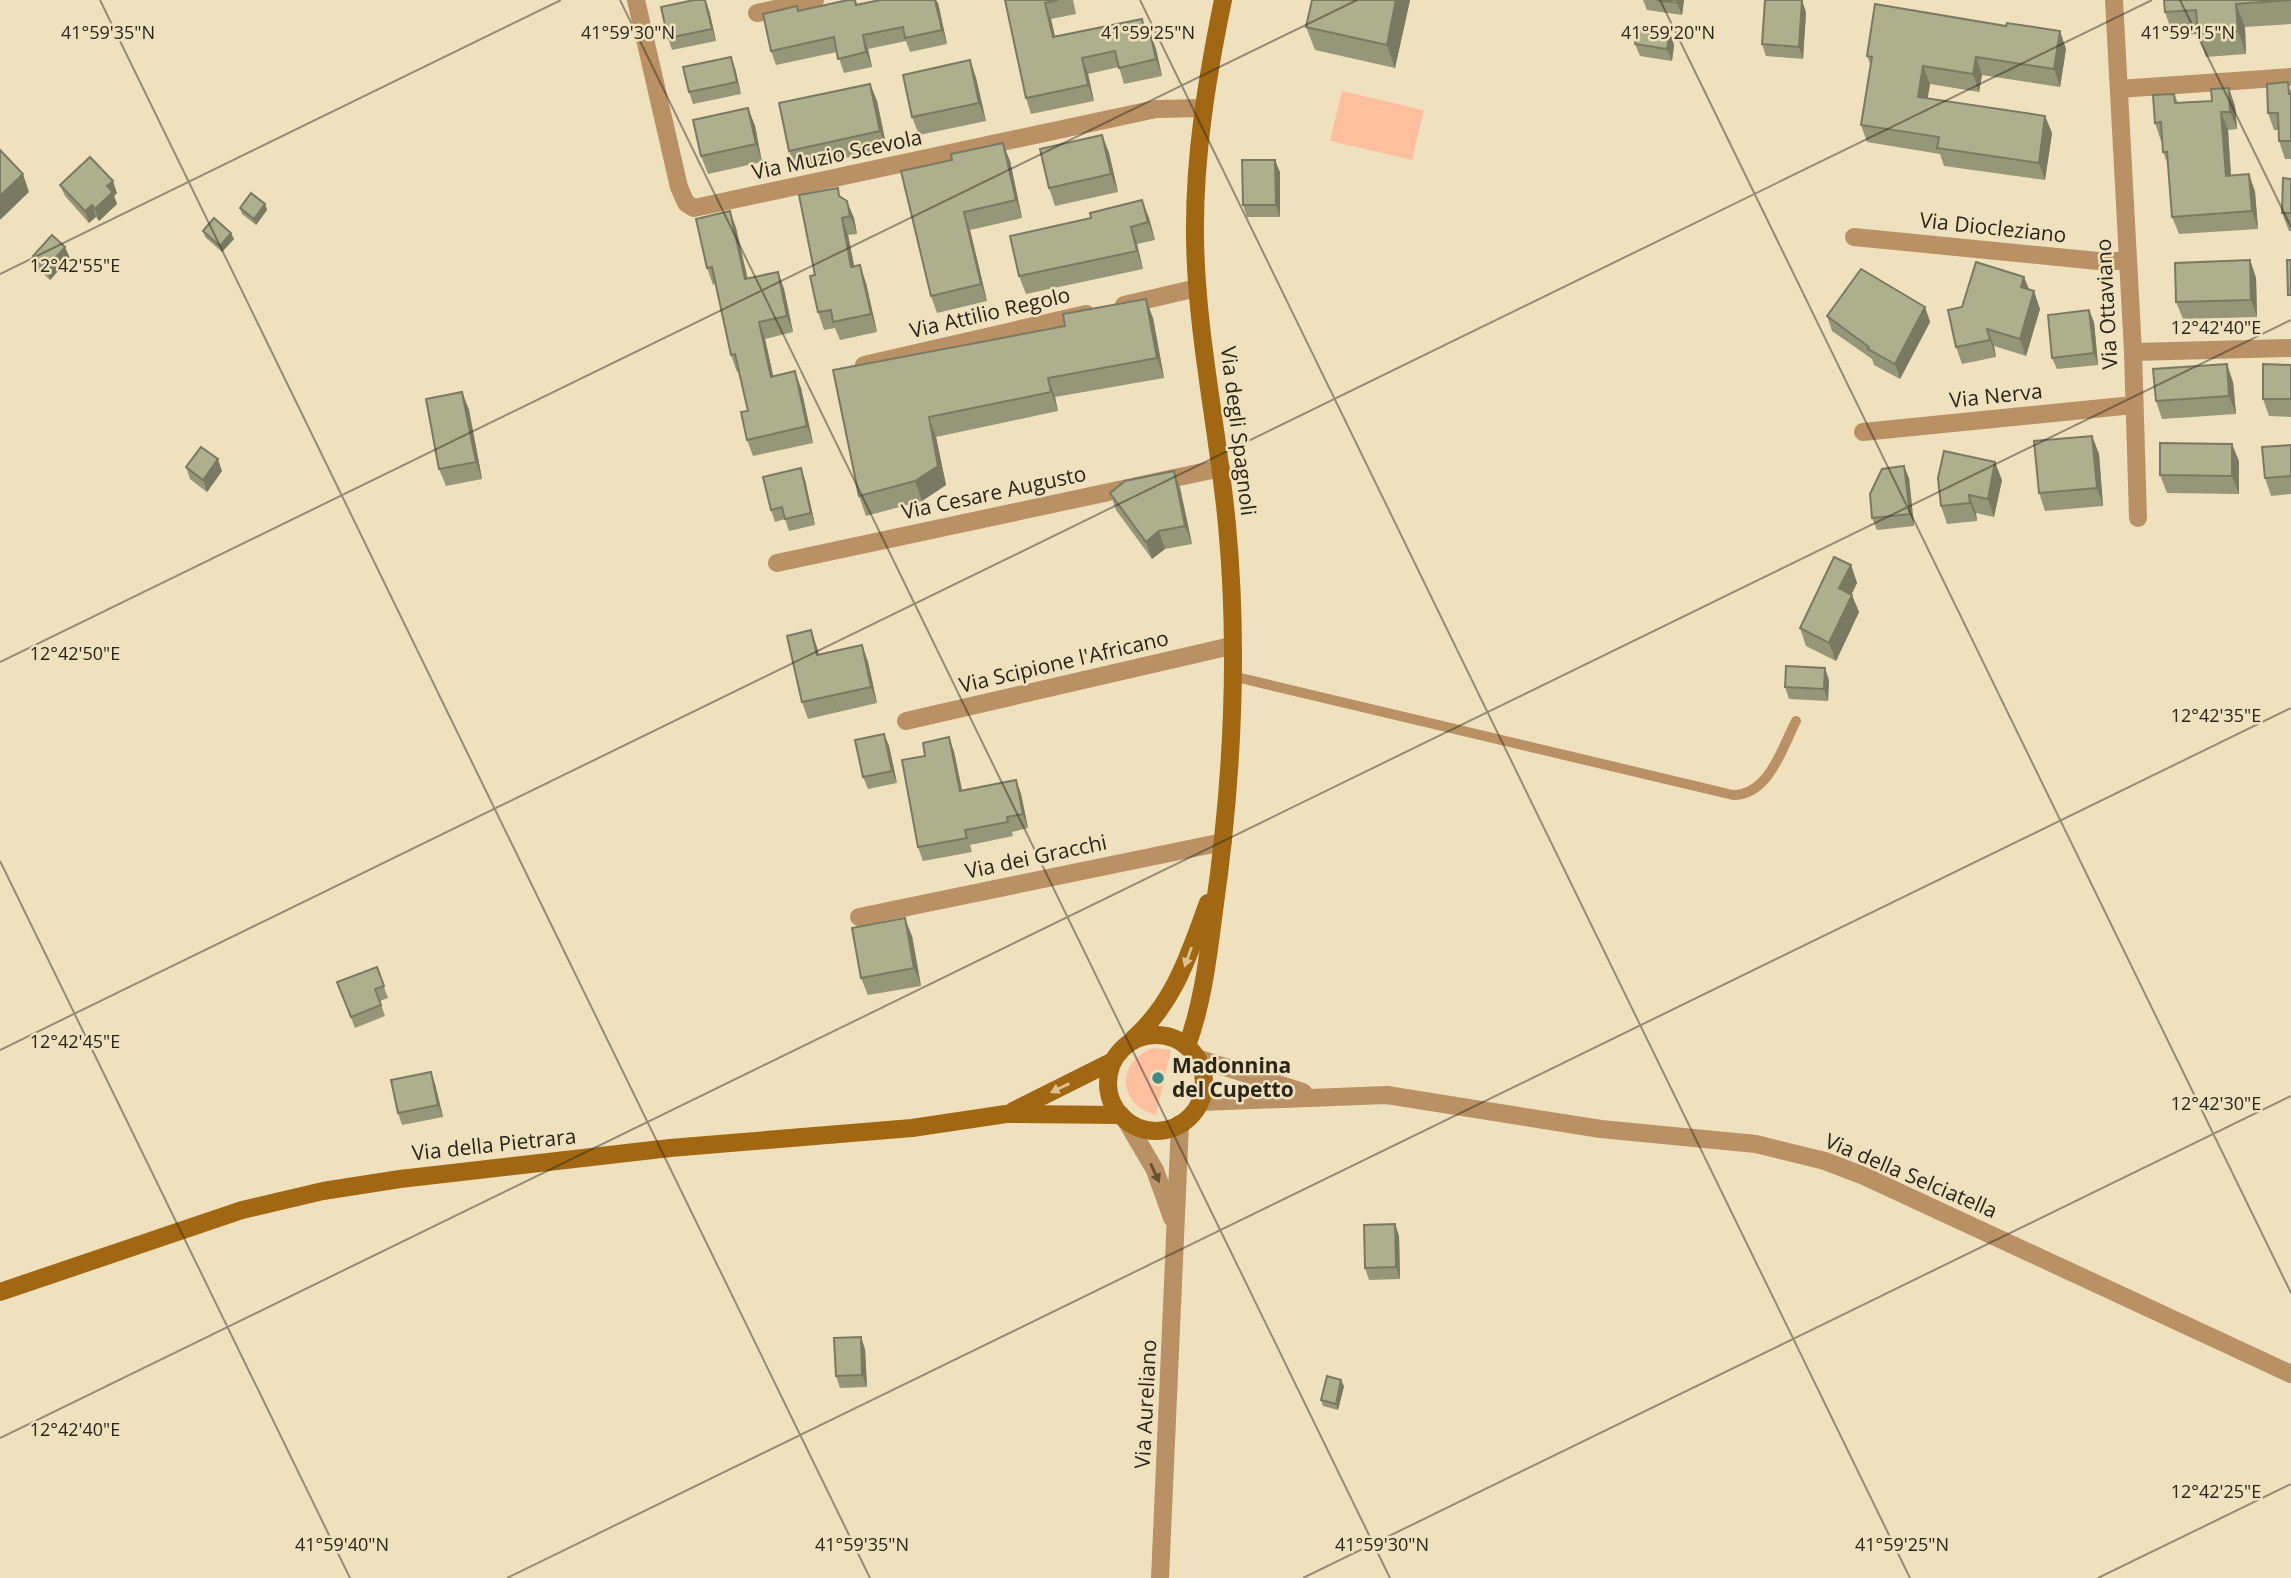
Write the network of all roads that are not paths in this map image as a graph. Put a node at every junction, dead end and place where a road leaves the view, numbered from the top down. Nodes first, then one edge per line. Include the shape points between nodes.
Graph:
1 (636, 0) edge
2 (815, 0) edge
3 (1223, 0) edge
4 (2115, 0) edge
5 (757, 12) dead end
6 (2291, 77) edge
7 (2119, 89) junction
8 (1204, 108) junction
9 (1854, 237) dead end
10 (2128, 261) junction
11 (1197, 288) junction
12 (2291, 348) edge
13 (2133, 352) junction
14 (847, 369) edge
15 (2133, 405) junction
16 (1863, 432) dead end
17 (1221, 468) junction
18 (2138, 518) dead end
19 (777, 563) dead end
20 (1231, 646) junction
21 (1232, 676) junction
22 (906, 721) dead end
23 (1796, 721) dead end
24 (1223, 842) junction
25 (1220, 870) junction
26 (859, 917) dead end
27 (1129, 1043) junction
28 (1192, 1052) junction
29 (1113, 1061) junction
30 (1320, 1096) junction
31 (1201, 1102) junction
32 (1006, 1114) junction
33 (1123, 1117) junction
34 (1180, 1125) junction
35 (1177, 1231) junction
36 (0, 1292) edge
37 (2291, 1374) edge
38 (1160, 1578) edge

1 - 8 street, Via Muzio Scevola via 679,187 686,203 694,208 1156,109
2 - 5 street
3 - 8 street, Via degli Spagnoli
4 - 7 street, Via Ottaviano
6 - 7 street
7 - 10 street, Via Ottaviano
8 - 11 street, Via degli Spagnoli via 1196,207
9 - 10 street, Via Diocleziano
10 - 13 street, Via Ottaviano
11 - 14 street, Via Attilio Regolo
11 - 17 street, Via degli Spagnoli
12 - 13 street
13 - 15 street, Via Ottaviano
15 - 16 street, Via Nerva
15 - 18 street, Via Ottaviano
17 - 19 street, Via Cesare Augusto
17 - 20 street, Via degli Spagnoli via 1231,576
20 - 21 street, Via degli Spagnoli
20 - 22 street, Via Scipione l'Africano
21 - 23 lane via 1733,795 1750,793 1763,783
21 - 24 street, Via degli Spagnoli
24 - 25 street, Via degli Spagnoli
24 - 26 street, Via dei Gracchi
25 -> 27 street via 1168,1000
25 - 28 street
27 - 28 street via 1159,1034 1174,1038
27 - 29 street
28 - 30 street, Via della Selciatella via 1273,1085
28 - 31 street via 1204,1082
29 -> 32 street, Via della Pietrara
29 - 33 street via 1109,1089
30 - 31 street, Via della Selciatella
30 - 37 street, Via della Selciatella via 1404,1097 1601,1129 1741,1142 1825,1161
31 - 34 street
32 - 33 street, Via della Pietrara
32 - 36 street, Via della Pietrara via 912,1128 670,1148 323,1191 242,1210
33 - 34 street via 1158,1131
33 -> 35 street, Via Aureliano via 1155,1170
34 - 35 street, Via Aureliano
35 - 38 street, Via Aureliano

